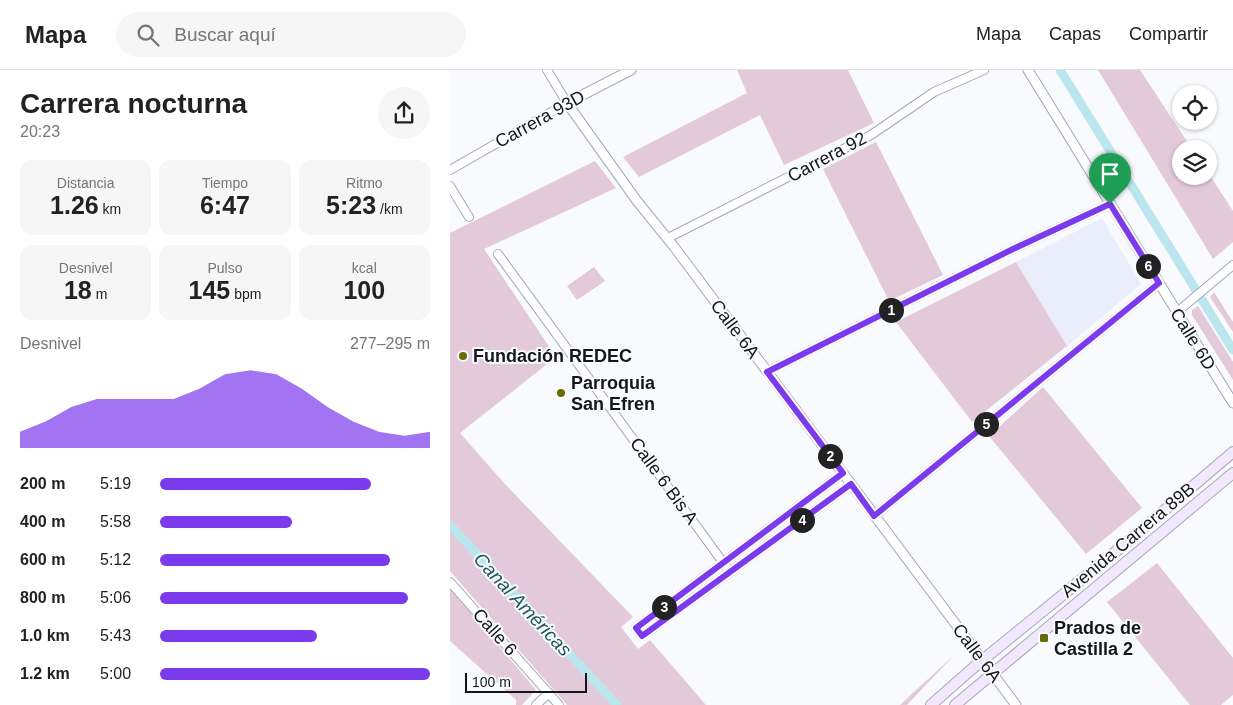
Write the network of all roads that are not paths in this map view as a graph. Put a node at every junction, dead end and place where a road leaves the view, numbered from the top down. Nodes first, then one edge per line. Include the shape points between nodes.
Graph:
1 (548, 70) edge
2 (631, 70) edge
3 (984, 70) edge
4 (1028, 70) edge
5 (567, 103) junction
6 (450, 170) edge
7 (450, 186) edge
8 (1110, 204) junction
9 (468, 218) dead end
10 (668, 238) junction
11 (498, 254) dead end
12 (1233, 265) edge
13 (1159, 283) junction
14 (1177, 312) junction
15 (767, 372) junction
16 (1233, 403) edge
17 (1233, 452) edge
18 (843, 473) junction
19 (1233, 473) edge
20 (851, 484) junction
21 (874, 516) junction
22 (724, 562) junction
23 (730, 572) junction
24 (450, 582) edge
25 (982, 660) junction
26 (992, 674) junction
27 (549, 693) junction
28 (536, 705) edge
29 (559, 705) edge
30 (931, 705) edge
31 (955, 705) edge
32 (1016, 705) edge

1 - 5 street, Calle 6A
2 - 5 street, Carrera 93D
3 - 10 street, Carrera 92 via 934,92 871,134
4 - 8 street, Calle 6D
5 - 6 street, Carrera 93D
5 - 10 street, Calle 6A via 637,201
7 - 9 street
8 - 13 street, Calle 6D
8 - 15 street
10 - 15 street, Calle 6A
11 - 22 street, Calle 6 Bis A
12 - 14 street
13 - 14 street, Calle 6D
13 - 21 street
14 - 16 street, Calle 6D
15 - 18 street, Calle 6A
17 - 25 main road, Avenida Carrera 89B
18 - 20 street, Calle 6A
18 - 22 street
19 - 26 main road, Avenida Carrera 89B
20 - 21 street, Calle 6A
20 - 23 street
21 - 25 street, Calle 6A
22 - 23 street, Calle 6 Bis A
22 - 23 street via 636,628 642,636
24 - 27 street, Calle 6
25 - 26 street, Calle 6A
25 - 30 main road, Avenida Carrera 89B
26 - 31 main road, Avenida Carrera 89B
26 - 32 street, Calle 6A
27 - 28 street
27 - 29 street, Calle 6

